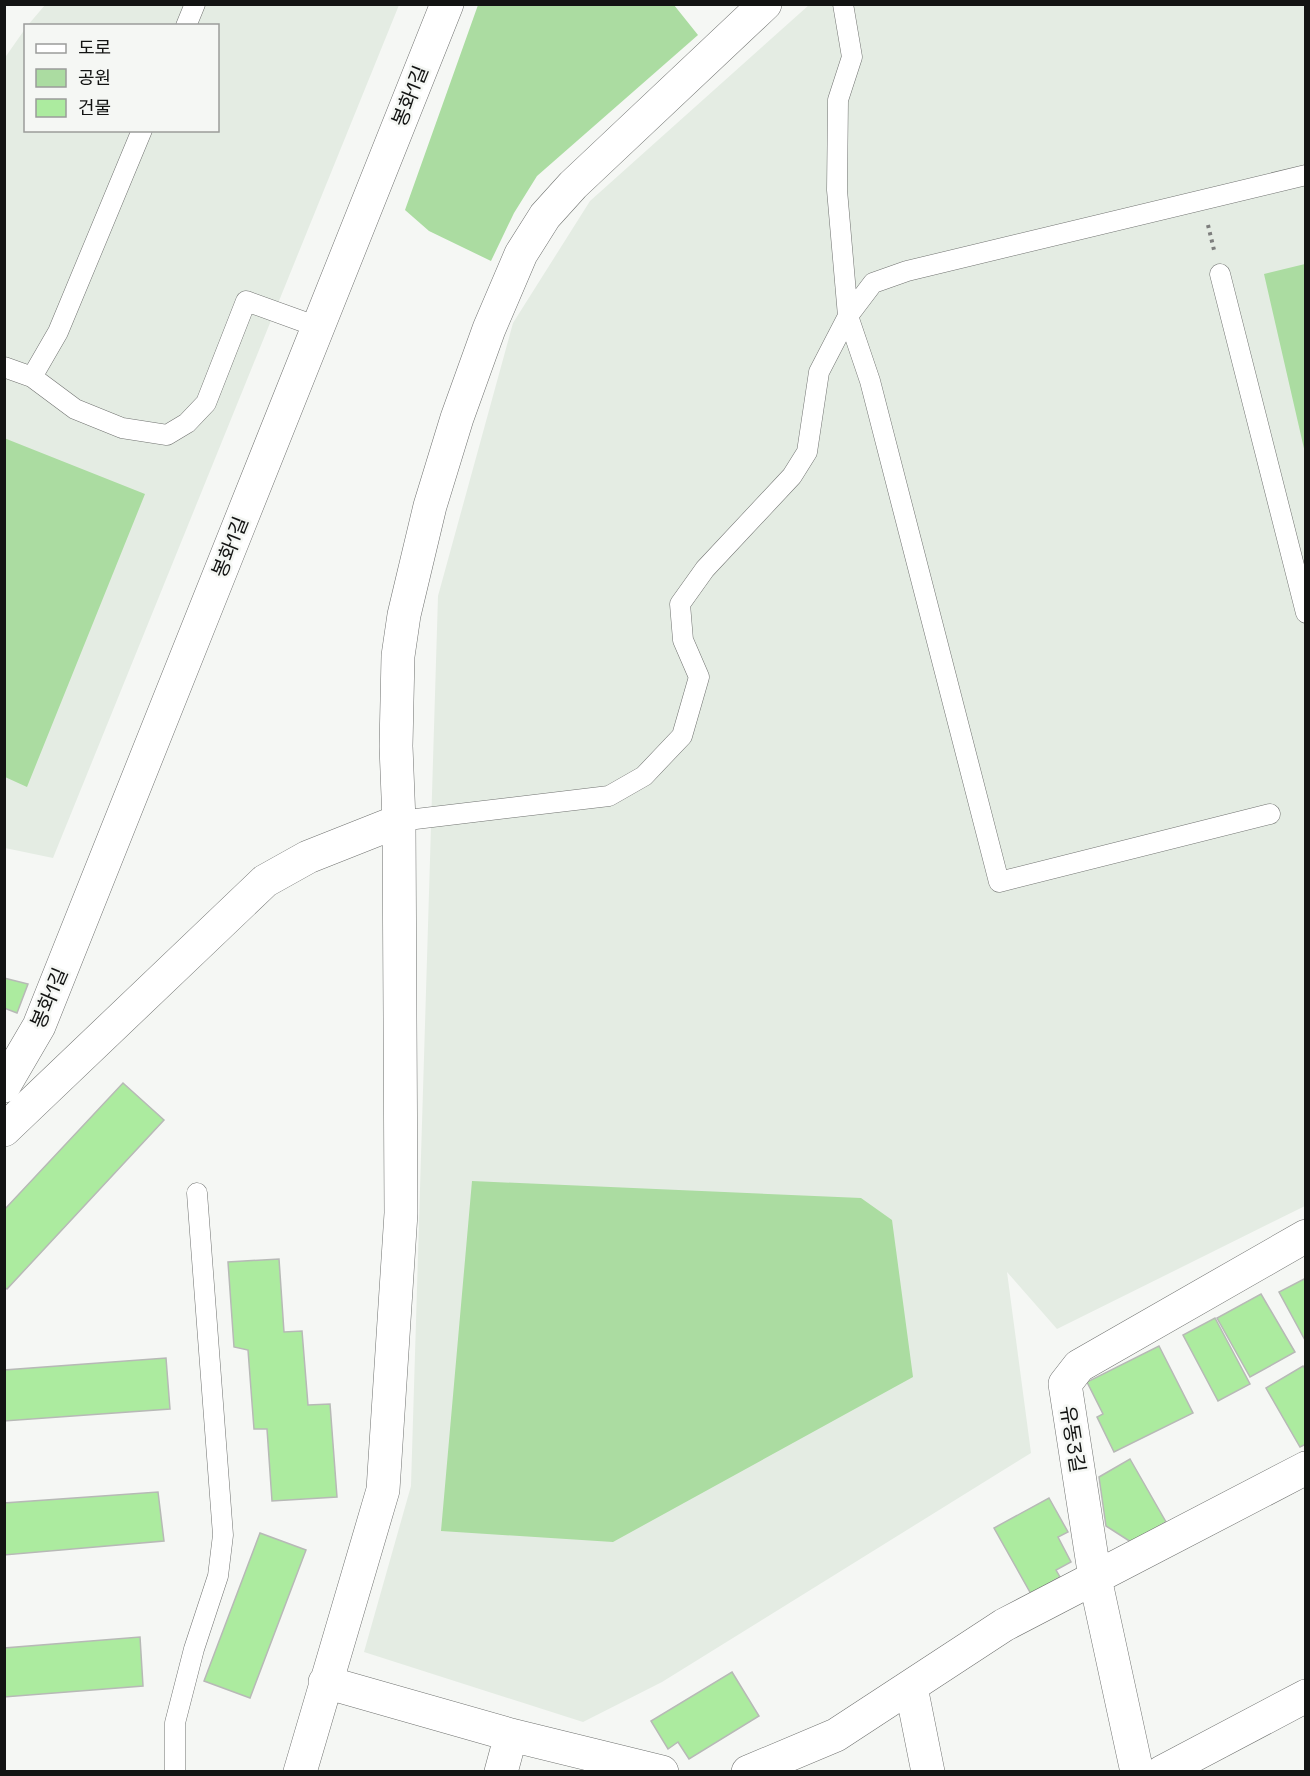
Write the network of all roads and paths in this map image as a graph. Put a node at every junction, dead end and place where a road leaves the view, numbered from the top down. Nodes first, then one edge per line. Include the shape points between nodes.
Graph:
1 (195, 4) edge
2 (447, 4) edge
3 (765, 4) edge
4 (843, 4) edge
5 (187, 24) edge
6 (141, 132) edge
7 (1305, 175) edge
8 (1202, 200) junction
9 (1220, 274) joint
10 (848, 316) junction
11 (318, 327) junction
12 (4, 367) edge
13 (32, 377) junction
14 (1305, 613) edge
15 (1270, 814) dead end
16 (399, 821) junction
17 (4, 1086) edge
18 (4, 1130) edge
19 (197, 1193) dead end
20 (1305, 1236) edge
21 (1305, 1468) edge
22 (1095, 1578) junction
23 (325, 1682) junction
24 (910, 1687) junction
25 (1305, 1696) edge
26 (511, 1735) junction
27 (175, 1772) edge
28 (300, 1772) edge
29 (501, 1772) edge
30 (662, 1772) edge
31 (748, 1772) edge
32 (928, 1772) edge
33 (1137, 1772) edge
34 (1162, 1772) edge

1 - 5 lane
2 - 11 street, 봉화1길
3 - 16 street via 573,185 545,216 521,254 457,418 430,506 404,615 396,710
4 - 10 lane via 852,57 838,100 837,190
6 - 13 lane via 58,332
7 - 8 lane
8 - 9 path
8 - 10 lane via 907,271 873,283
9 - 14 lane
10 - 15 lane via 870,381 999,882
10 - 16 lane via 819,372 807,452 792,476 705,569 680,604 683,640 699,677 682,736 644,776 609,796
11 - 13 lane via 246,301 206,403 187,423 167,435 122,428 75,409
11 - 17 street, 봉화1길 via 39,1026
12 - 13 lane
16 - 18 street via 308,857 265,881
16 - 23 street via 401,1213 383,1490
19 - 27 lane via 223,1535 218,1576 175,1724
20 - 22 street, 유동3길 via 1079,1366 1065,1384
21 - 22 street
22 - 24 street via 1004,1626
22 - 33 street, 유동3길
23 - 26 street
23 - 28 street
24 - 31 street via 836,1735
24 - 32 street
25 - 34 street
26 - 29 street
26 - 30 street

